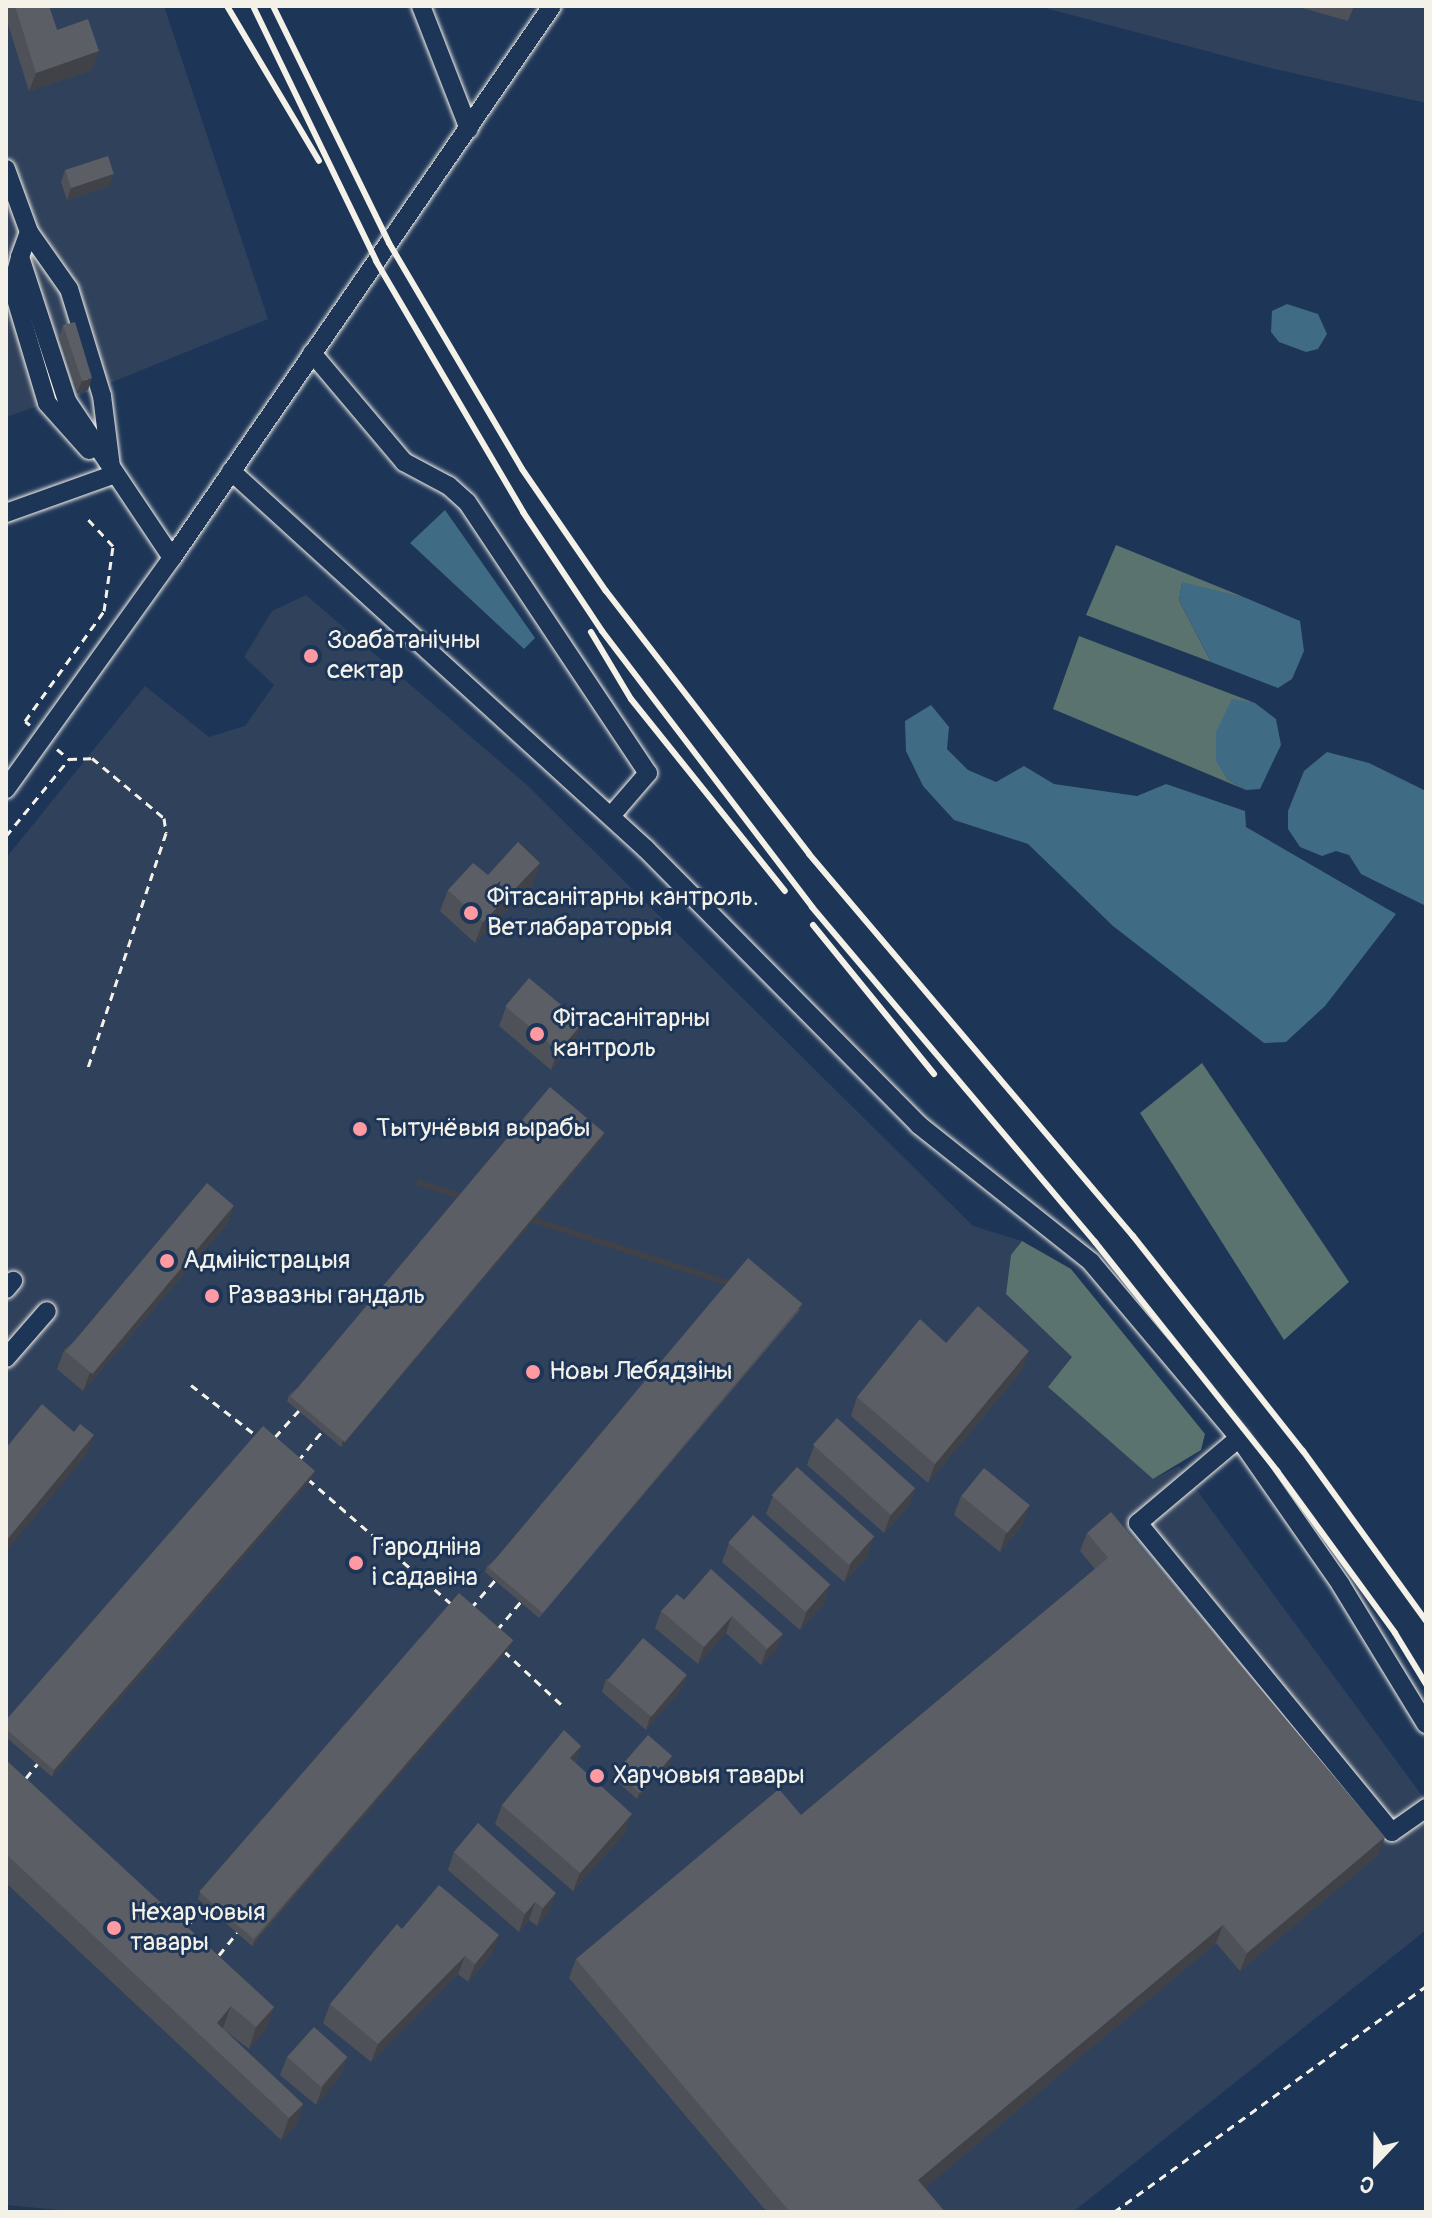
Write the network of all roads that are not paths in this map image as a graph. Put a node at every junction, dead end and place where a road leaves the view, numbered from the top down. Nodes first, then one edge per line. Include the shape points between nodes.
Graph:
1 (421, 6) edge
2 (552, 6) edge
3 (469, 129) junction
4 (6, 169) edge
5 (29, 232) junction
6 (312, 353) junction
7 (231, 471) junction
8 (110, 472) junction
9 (6, 513) edge
10 (172, 558) junction
11 (6, 789) edge
12 (611, 816) junction
13 (47, 1311) dead end
14 (6, 1358) edge
15 (1239, 1438) junction
16 (1426, 1724) edge
17 (1426, 1808) edge

1 - 3 street
2 - 3 street
3 - 6 street
4 - 5 street
5 - 8 street via 69,289 102,396
5 - 8 street via 20,257 67,401
6 - 7 street
6 - 12 street via 404,462 467,502 648,773
7 - 10 street
7 - 12 street
8 - 9 street
8 - 10 street
10 - 11 street
12 - 15 street via 919,1125 1091,1262
13 - 14 street
15 - 16 street via 1341,1585
15 - 17 street via 1138,1523 1392,1832

